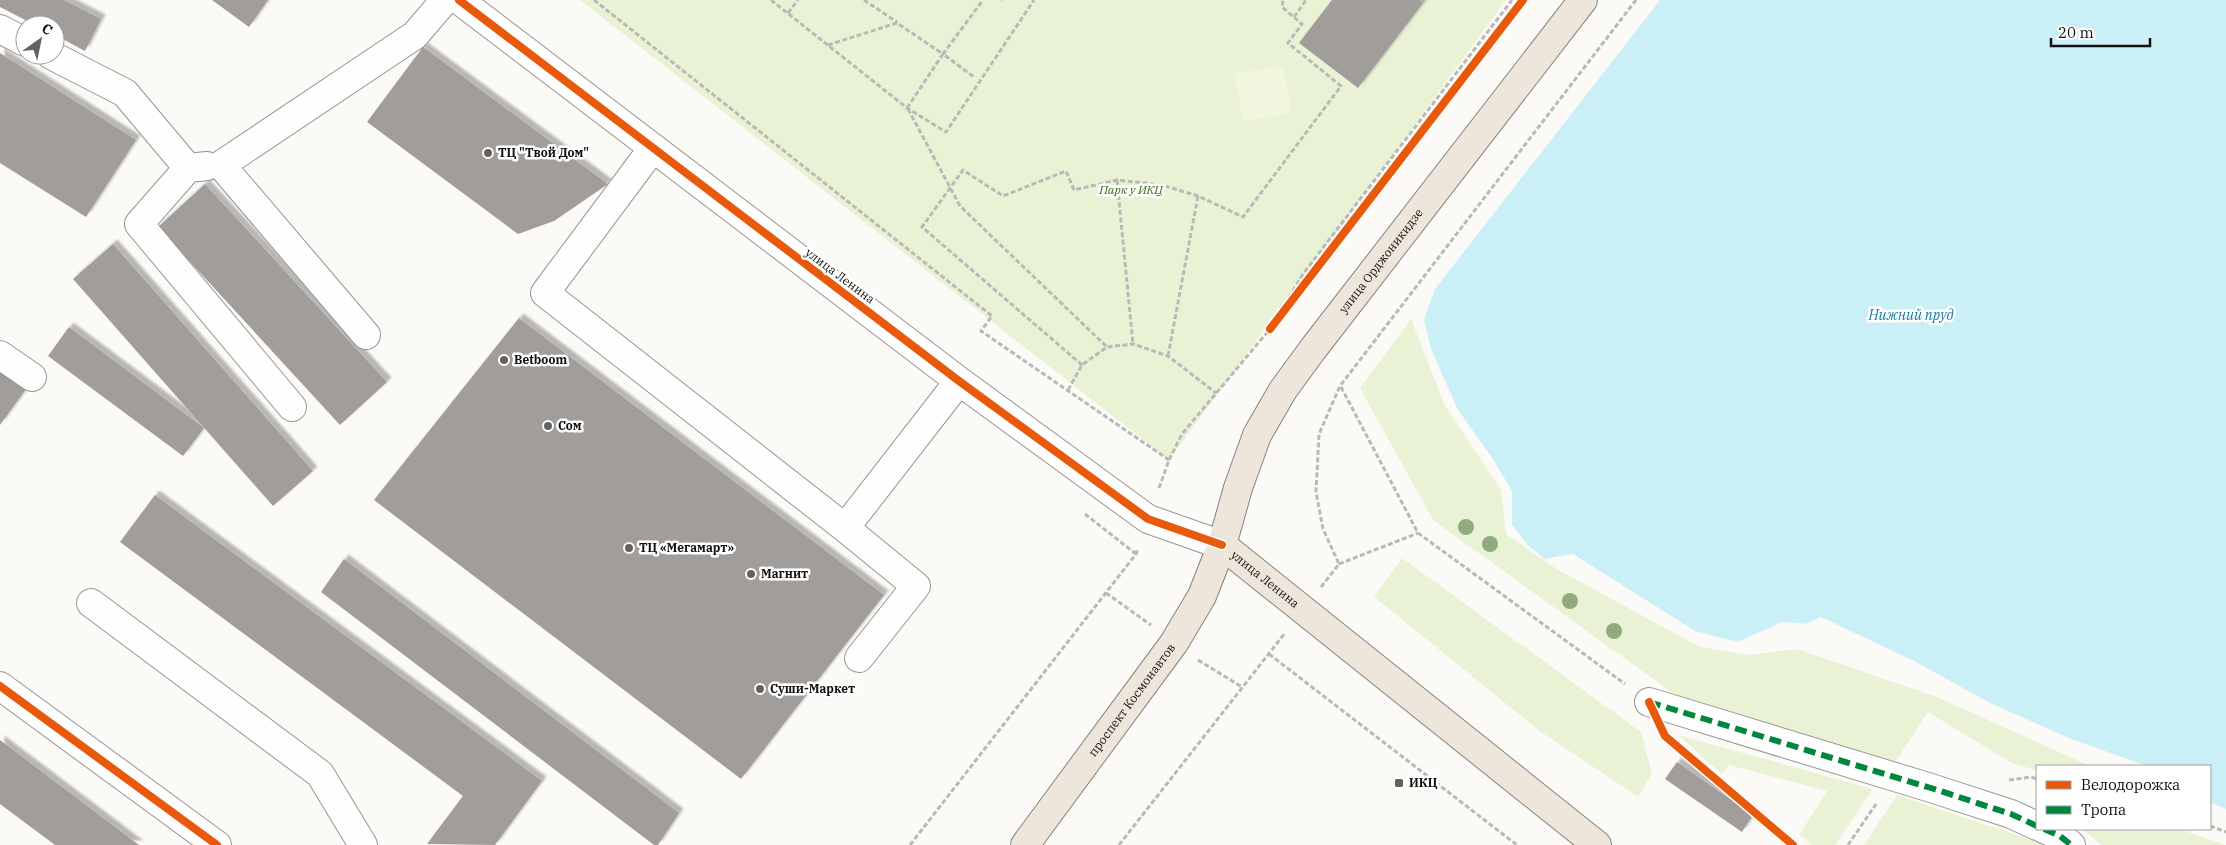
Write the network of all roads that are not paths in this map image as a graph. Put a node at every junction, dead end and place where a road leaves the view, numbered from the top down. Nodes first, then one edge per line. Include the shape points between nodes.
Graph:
1 (445, 0) edge
2 (459, 0) edge
3 (1584, 0) edge
4 (0, 29) edge
5 (15, 37) edge
6 (65, 62) edge
7 (653, 148) junction
8 (221, 165) junction
9 (188, 168) junction
10 (366, 335) dead end
11 (0, 355) edge
12 (32, 377) dead end
13 (959, 380) junction
14 (292, 407) dead end
15 (845, 528) junction
16 (1222, 545) junction
17 (90, 603) dead end
18 (859, 658) dead end
19 (0, 686) edge
20 (1649, 702) road end
21 (2036, 826) edge
22 (2046, 830) edge
23 (217, 845) edge
24 (362, 845) edge
25 (1025, 845) edge
26 (1597, 845) edge
27 (2071, 845) edge

1 - 8 street via 415,35
2 - 7 street, улица Ленина
3 - 16 main road, улица Орджоникидзе via 1283,390 1258,435 1238,488
4 - 5 street
6 - 9 street via 125,93
7 - 13 street, улица Ленина
7 - 15 street via 545,294
8 - 9 street
8 - 10 street
9 - 14 street via 139,224
11 - 12 street
13 - 15 street
13 - 16 street, улица Ленина via 1148,519
15 - 18 street via 916,586
16 - 25 main road, проспект Космонавтов via 1202,596 1174,643
16 - 26 main road, улица Ленина
17 - 24 street via 320,774
19 - 23 street
20 - 21 street via 2011,814
22 - 27 street

